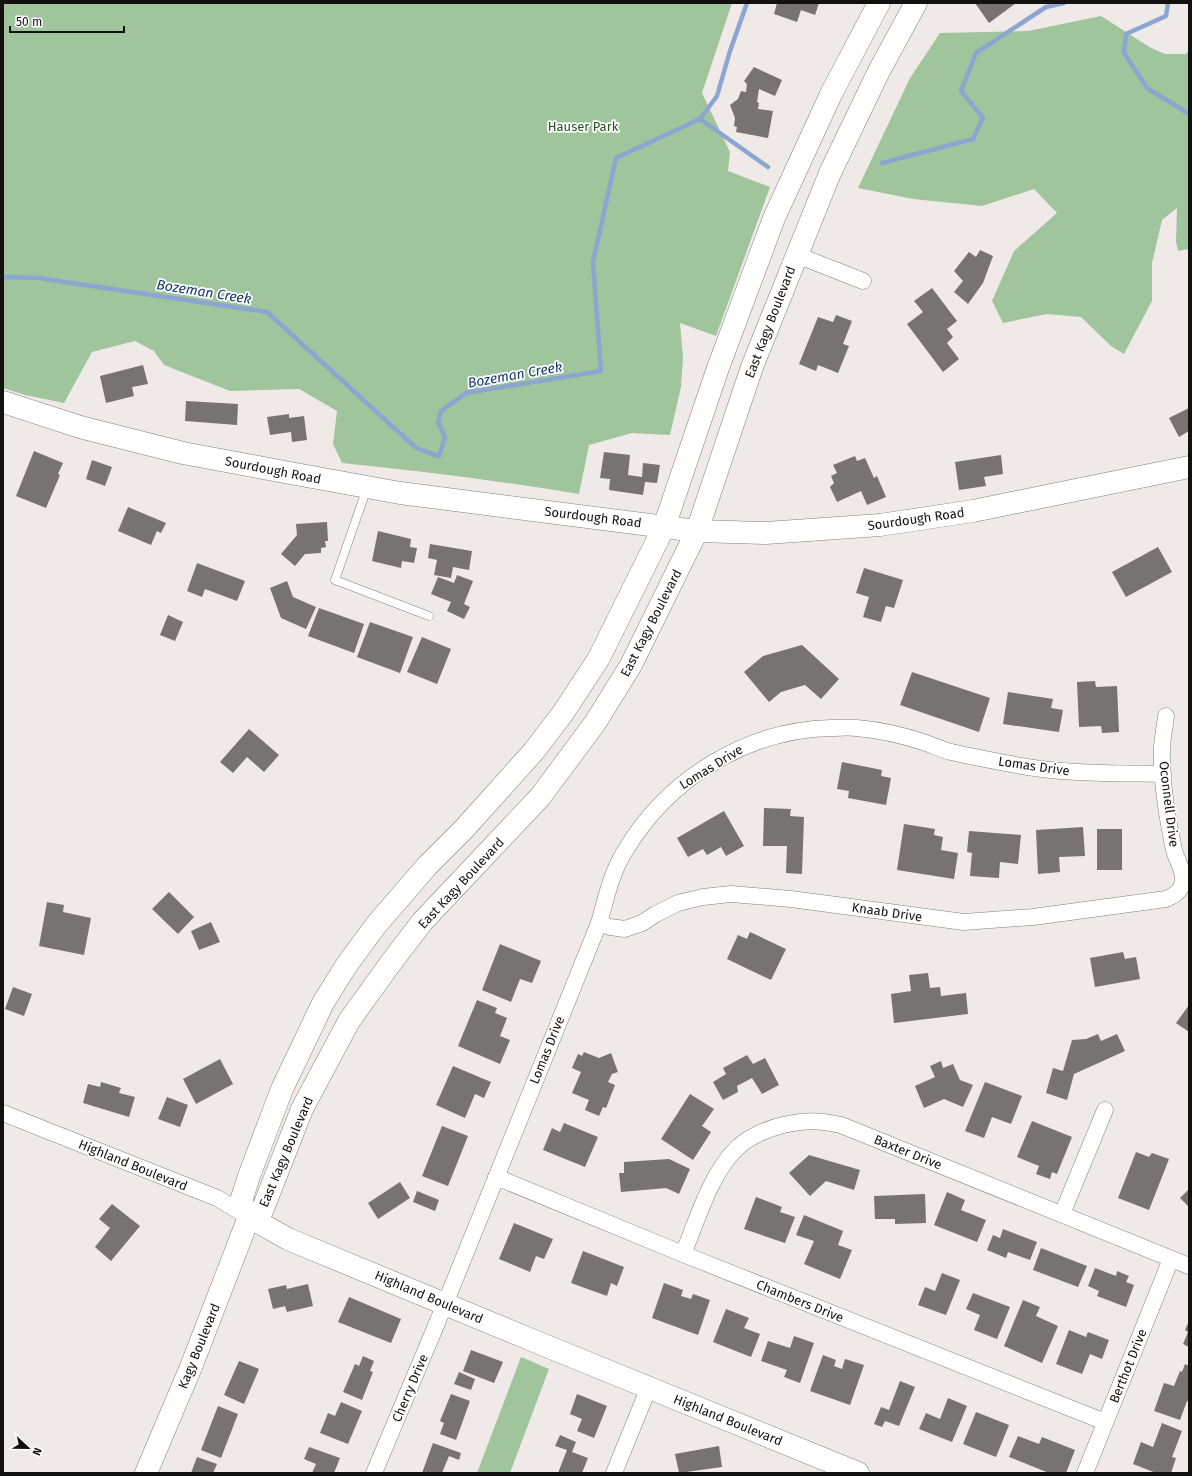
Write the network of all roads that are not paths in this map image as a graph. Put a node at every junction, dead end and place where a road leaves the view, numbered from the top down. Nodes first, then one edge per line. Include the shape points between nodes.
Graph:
1 (879, 3) edge
2 (916, 3) edge
3 (797, 255) junction
4 (863, 281) dead end
5 (3, 402) edge
6 (1189, 467) edge
7 (368, 487) junction
8 (664, 526) junction
9 (696, 531) junction
10 (429, 616) dead end
11 (1166, 716) dead end
12 (1163, 774) junction
13 (1179, 890) joint
14 (599, 923) junction
15 (1105, 1110) dead end
16 (3, 1113) edge
17 (496, 1178) junction
18 (1062, 1214) junction
19 (249, 1217) junction
20 (683, 1254) junction
21 (1171, 1259) junction
22 (1189, 1266) edge
23 (445, 1304) junction
24 (649, 1387) junction
25 (1105, 1422) junction
26 (845, 1470) edge
27 (146, 1473) edge
28 (374, 1473) edge
29 (614, 1473) edge
30 (1085, 1473) edge

1 - 8 main road, East Kagy Boulevard via 832,92 774,218 718,368
2 - 3 main road, East Kagy Boulevard via 879,71 830,173
3 - 4 street
3 - 9 main road, East Kagy Boulevard via 752,367
5 - 7 main road, Sourdough Road via 80,427 183,453
6 - 9 main road, Sourdough Road via 973,511 880,525 766,533
7 - 8 main road, Sourdough Road
7 - 10 lane via 335,580
8 - 9 main road, Sourdough Road
8 - 19 main road, East Kagy Boulevard via 599,658 563,713 534,751 376,925 322,1004 282,1089 249,1176 241,1201
9 - 19 main road, East Kagy Boulevard via 631,665 596,723 540,798 422,922 349,1021 302,1109 262,1211
11 - 12 street, Oconnell Drive via 1162,748
12 - 13 street, Oconnell Drive via 1169,826 1182,872 1182,885
12 - 14 street, Lomas Drive via 1080,772 1018,766 950,751 896,734 856,727 816,728 769,738 728,754 687,779 648,817 615,869
13 - 14 street, Knaab Drive via 1176,895 1166,899 1033,917 964,922 791,899 732,894 678,903 642,923 625,929
14 - 17 street, Lomas Drive
15 - 18 street
16 - 19 street, Highland Boulevard via 217,1198
17 - 20 street, Chambers Drive
17 - 23 street, Lomas Drive
18 - 20 street, Baxter Drive via 841,1125 822,1121 800,1121 774,1128 751,1138 737,1148 709,1190
18 - 21 street, Baxter Drive
19 - 23 main road, Highland Boulevard via 288,1239
19 - 27 main road, Kagy Boulevard via 191,1367
20 - 25 street, Chambers Drive
21 - 22 street, Baxter Drive
21 - 25 street, Berthot Drive
23 - 24 main road, Highland Boulevard
23 - 28 street, Cherry Drive
24 - 26 main road, Highland Boulevard
24 - 29 street
25 - 30 street, Berthot Drive

